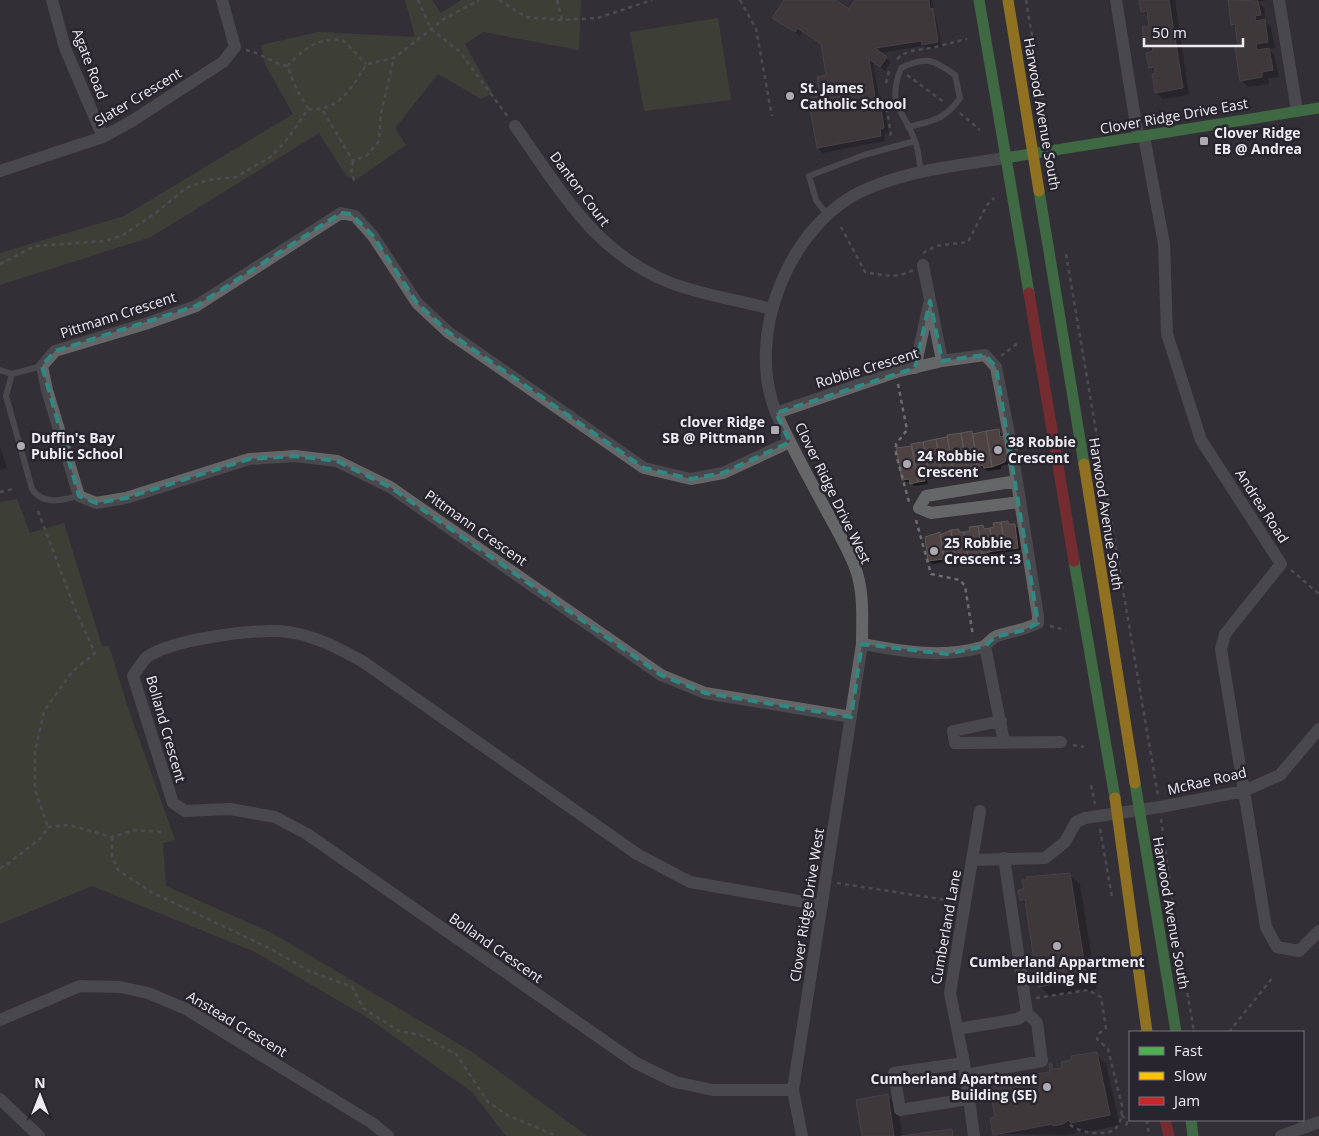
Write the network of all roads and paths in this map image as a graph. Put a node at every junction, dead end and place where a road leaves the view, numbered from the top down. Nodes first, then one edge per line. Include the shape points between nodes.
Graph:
1 (52, 0) edge
2 (222, 0) edge
3 (418, 0) edge
4 (480, 0) edge
5 (499, 0) edge
6 (556, 0) edge
7 (652, 0) edge
8 (746, 0) edge
9 (979, 0) edge
10 (1008, 0) edge
11 (1026, 0) edge
12 (1116, 0) edge
13 (1279, 0) edge
14 (740, 1) edge
15 (562, 20) junction
16 (431, 29) junction
17 (235, 47) junction
18 (394, 58) junction
19 (367, 64) junction
20 (287, 66) junction
21 (900, 71) junction
22 (953, 108) junction
23 (1319, 108) edge
24 (308, 109) junction
25 (323, 111) junction
26 (1297, 111) junction
27 (772, 116) dead end
28 (515, 126) joint
29 (908, 127) junction
30 (980, 130) dead end
31 (1047, 136) dead end
32 (1141, 136) junction
33 (103, 137) junction
34 (915, 141) junction
35 (1034, 154) junction
36 (1005, 158) junction
37 (353, 161) junction
38 (0, 171) edge
39 (921, 172) junction
40 (355, 182) dead end
41 (994, 198) dead end
42 (827, 215) junction
43 (841, 227) dead end
44 (1062, 248) dead end
45 (0, 264) edge
46 (923, 264) junction
47 (930, 301) junction
48 (770, 309) junction
49 (1018, 343) dead end
50 (942, 361) junction
51 (992, 363) junction
52 (42, 366) junction
53 (915, 368) junction
54 (0, 370) edge
55 (12, 374) junction
56 (776, 413) junction
57 (790, 442) junction
58 (1017, 482) junction
59 (14, 489) dead end
60 (0, 492) edge
61 (79, 496) junction
62 (1020, 502) junction
63 (38, 511) dead end
64 (1282, 564) junction
65 (1319, 594) edge
66 (1038, 623) junction
67 (1066, 630) dead end
68 (862, 644) junction
69 (985, 646) junction
70 (851, 717) junction
71 (1000, 721) junction
72 (1319, 729) edge
73 (1004, 742) junction
74 (1062, 742) dead end
75 (1091, 785) dead end
76 (1244, 791) junction
77 (1160, 807) junction
78 (1138, 810) junction
79 (980, 811) dead end
80 (1117, 812) junction
81 (1097, 815) junction
82 (48, 827) junction
83 (162, 832) dead end
84 (112, 837) junction
85 (1004, 858) junction
86 (972, 860) junction
87 (0, 868) edge
88 (826, 881) junction
89 (967, 903) junction
90 (822, 905) junction
91 (1319, 931) edge
92 (1274, 976) dead end
93 (1025, 1000) junction
94 (1027, 1013) junction
95 (0, 1020) edge
96 (958, 1029) junction
97 (1147, 1031) edge
98 (1176, 1031) edge
99 (1194, 1031) edge
100 (1230, 1031) edge
101 (965, 1069) junction
102 (793, 1090) junction
103 (0, 1099) edge
104 (968, 1100) junction
105 (1122, 1115) junction
106 (1147, 1121) edge
107 (1165, 1121) edge
108 (1191, 1121) edge
109 (1067, 1122) dead end
110 (1319, 1122) edge
111 (1126, 1128) dead end
112 (39, 1136) edge
113 (388, 1136) edge
114 (557, 1136) edge
115 (802, 1136) edge
116 (974, 1136) edge
117 (1148, 1136) edge
118 (1169, 1136) edge
119 (1193, 1136) edge
120 (1281, 1136) edge

1 - 33 street, Agate Road via 65,48
2 - 17 street
3 - 16 path
4 - 16 path
5 - 15 path via 526,17
6 - 15 path
7 - 15 path via 598,18
8 - 14 path
9 - 36 main road
10 - 35 main road, Harwood Avenue South
11 - 31 path
12 - 32 street, Andrea Road
13 - 26 street
14 - 27 path via 756,29
16 - 18 path
16 - 28 path via 460,52
17 - 20 path
17 - 33 street, Slater Crescent via 223,62 132,122
18 - 19 path
18 - 37 path via 378,140 366,156
19 - 20 path via 343,40 328,39 307,46
19 - 25 path via 344,96
20 - 24 path
21 - 22 path
21 - 22 lane via 918,60 937,62 955,75 960,98
21 - 29 lane via 896,82 896,104
22 - 29 lane via 937,120
22 - 30 path
23 - 26 main road, Clover Ridge Drive East
24 - 25 path
24 - 45 path via 289,138 272,156 236,177 208,180 186,188 123,235 105,242 35,246
25 - 37 path
26 - 32 main road, Clover Ridge Drive East
28 - 48 street, Danton Court via 598,238 636,266 671,283
29 - 34 lane
32 - 35 main road, Clover Ridge Drive East
32 - 64 street, Andrea Road via 1164,244 1167,334 1201,440
33 - 38 street, Slater Crescent
34 - 39 lane
34 - 42 lane via 809,176 816,200
35 - 36 main road, Clover Ridge Drive West
35 - 78 main road, Harwood Avenue South
36 - 39 street, Clover Ridge Drive West
36 - 80 main road
37 - 40 path via 351,173
39 - 42 street, Clover Ridge Drive West via 868,188
41 - 46 path via 968,242 926,250 923,252
42 - 48 street, Clover Ridge Drive West via 809,234 787,270
43 - 46 path via 865,272 904,276
44 - 77 path via 1068,260
46 - 47 street
47 - 50 street
47 - 53 street
48 - 56 street, Clover Ridge Drive West via 768,381
49 - 51 path
50 - 51 street, Robbie Crescent via 985,355
50 - 53 street, Robbie Crescent
51 - 58 street via 996,367
52 - 55 lane
52 - 57 street, Pittmann Crescent via 55,351 196,306 341,213 351,214 373,236 417,303 448,332 644,468 691,479 723,473
52 - 61 street
53 - 56 street, Robbie Crescent
54 - 55 lane
55 - 61 lane via 6,396 32,489 42,498 53,501
56 - 57 street, Clover Ridge Drive West
57 - 68 street, Clover Ridge Drive West via 856,573 862,596
58 - 62 street
58 - 62 street via 926,496 919,508 931,513
59 - 60 path
61 - 70 street, Pittmann Crescent via 96,503 126,498 249,459 295,456 337,461 390,486 661,675 705,693
62 - 66 street
63 - 82 path via 95,653 72,672 44,711 35,752 35,790
64 - 65 path
64 - 76 street, Andrea Road via 1225,634 1221,649
66 - 67 path
66 - 69 street via 995,637
68 - 69 street via 929,654 947,654
68 - 70 street, Clover Ridge Drive West
69 - 71 street
70 - 88 street, Clover Ridge Drive West
71 - 73 street
71 - 73 street via 953,731 955,743
72 - 76 street, McRae Road via 1280,775
73 - 74 street
75 - 81 path
76 - 77 street, McRae Road
76 - 91 street, Andrea Road via 1266,927 1277,947 1299,951
77 - 78 street, McRae Road
77 - 99 path
78 - 80 street, McRae Road
78 - 98 main road, Harwood Avenue South
79 - 86 street, Cumberland Lane
80 - 81 street, Cumberland Lane
80 - 97 main road
81 - 85 street, Cumberland Lane via 1076,822 1065,842 1046,858
82 - 84 path via 69,826
82 - 87 path via 42,837
83 - 84 path via 135,830
84 - 114 path via 112,856 118,870 134,881 309,971 352,987 363,1008 399,1031 420,1035 456,1054 488,1102 507,1116
85 - 86 street, Cumberland Lane
85 - 93 street
86 - 89 street, Cumberland Lane
88 - 89 path
88 - 90 street, Clover Ridge Drive West
89 - 96 street, Cumberland Lane via 950,993
90 - 102 street, Clover Ridge Drive West
90 - 102 street, Bolland Crescent via 690,882 637,854 362,661 327,641 287,631 237,631 147,657 133,676 172,803 185,811 230,808 274,817 307,834 636,1063 675,1082 713,1090
92 - 100 path
93 - 94 street
93 - 105 path via 1088,990 1101,996 1106,1028 1097,1039 1108,1049 1118,1083
94 - 96 street via 1018,1019
94 - 101 street via 1037,1023 1042,1062
95 - 113 street, Anstead Crescent via 80,986 120,987 148,993 186,1009
96 - 101 street, Cumberland Lane
101 - 104 street, Cumberland Lane
101 - 104 street via 894,1073 900,1110
102 - 115 street, Clover Ridge Drive West
103 - 112 street
104 - 116 street, Cumberland Lane
105 - 109 path via 1115,1130 1102,1134 1074,1129
105 - 111 path via 1127,1122
106 - 117 path
107 - 118 main road
108 - 119 main road
110 - 120 street

